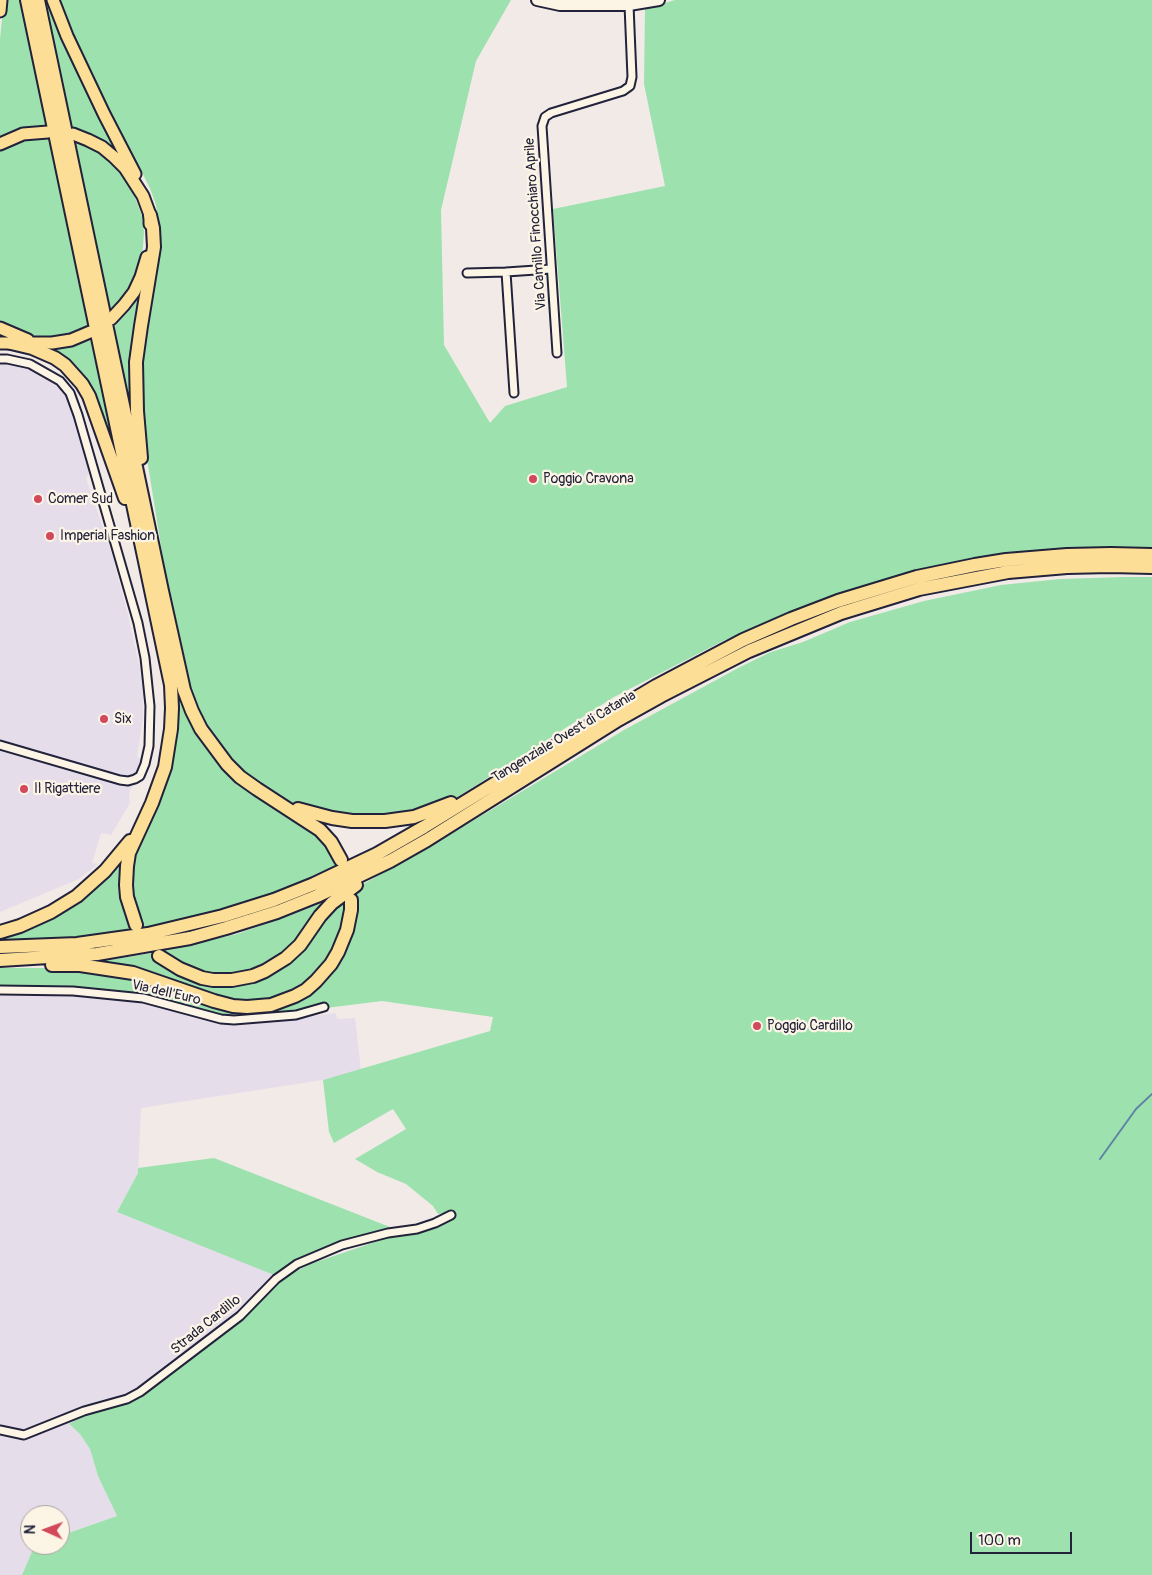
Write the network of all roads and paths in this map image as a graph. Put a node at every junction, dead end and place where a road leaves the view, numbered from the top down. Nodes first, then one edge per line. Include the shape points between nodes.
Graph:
1 (1, 0) edge
2 (27, 0) edge
3 (38, 0) edge
4 (52, 0) edge
5 (537, 0) edge
6 (659, 0) edge
7 (630, 5) junction
8 (0, 11) edge
9 (48, 132) dead end
10 (73, 134) dead end
11 (0, 144) edge
12 (144, 196) junction
13 (150, 215) junction
14 (551, 269) junction
15 (506, 272) junction
16 (467, 273) dead end
17 (111, 319) dead end
18 (0, 328) edge
19 (90, 332) dead end
20 (5, 343) edge
21 (36, 343) junction
22 (557, 353) dead end
23 (0, 359) edge
24 (514, 393) dead end
25 (1152, 555) edge
26 (1152, 567) edge
27 (162, 591) junction
28 (156, 610) junction
29 (0, 745) edge
30 (516, 771) junction
31 (512, 786) junction
32 (276, 801) junction
33 (145, 821) junction
34 (341, 860) dead end
35 (351, 900) dead end
36 (136, 925) dead end
37 (0, 932) edge
38 (0, 948) edge
39 (159, 956) dead end
40 (0, 962) edge
41 (0, 990) edge
42 (324, 1007) dead end
43 (451, 1215) dead end
44 (0, 1430) edge

1 - 8 main road
2 - 28 highway
3 - 27 highway
4 - 12 main road
5 - 7 street via 560,5
6 - 7 street
7 - 14 street, Via Camillo Finocchiaro Aprile via 630,86 551,113 545,117 542,126
9 - 11 main road via 23,134
10 - 12 main road via 95,143 114,157
12 - 13 main road
13 - 17 main road via 148,253 141,277 130,299
13 - 27 highway via 154,247 140,326 136,390 141,454
14 - 15 street
14 - 22 street, Via Camillo Finocchiaro Aprile
15 - 16 street
15 - 24 street
18 - 21 main road
19 - 21 main road via 71,340
20 - 21 main road
20 - 28 highway via 46,352 73,373 89,396 127,503
23 - 29 street via 30,364 60,380 70,393 138,623 150,706 145,764 140,776 128,781
25 - 30 highway, Tangenziale Ovest di Catania via 1067,555 999,561 917,577 838,601 743,640 656,686
26 - 31 highway, Tangenziale Ovest di Catania via 1067,567 1008,572 919,589 841,612 748,651 669,691
27 - 32 highway via 184,690 201,729 240,777
28 - 33 highway via 171,685 172,708 165,767
30 - 32 highway via 488,782 445,806 400,820 369,822 332,818
30 - 38 highway, Tangenziale Ovest di Catania via 377,854 274,900 148,934 77,944
31 - 39 highway via 461,824 342,894 320,916 292,953 276,966 242,978 214,980 180,969
31 - 40 highway, Tangenziale Ovest di Catania via 390,861 277,912 155,945
32 - 34 highway via 320,830
33 - 36 highway via 129,853 126,875 127,897
33 - 37 highway via 124,850 88,887 51,912
35 - 40 highway via 348,930 331,964 306,990 271,1004 247,1007 224,1004 147,976 118,970 80,965 13,966
41 - 42 street, Via dell'Euro via 73,991 143,998 234,1020 296,1015
43 - 44 street, Strada Cardillo via 417,1229 388,1233 342,1246 297,1264 276,1279 240,1316 127,1399 84,1411 24,1435

